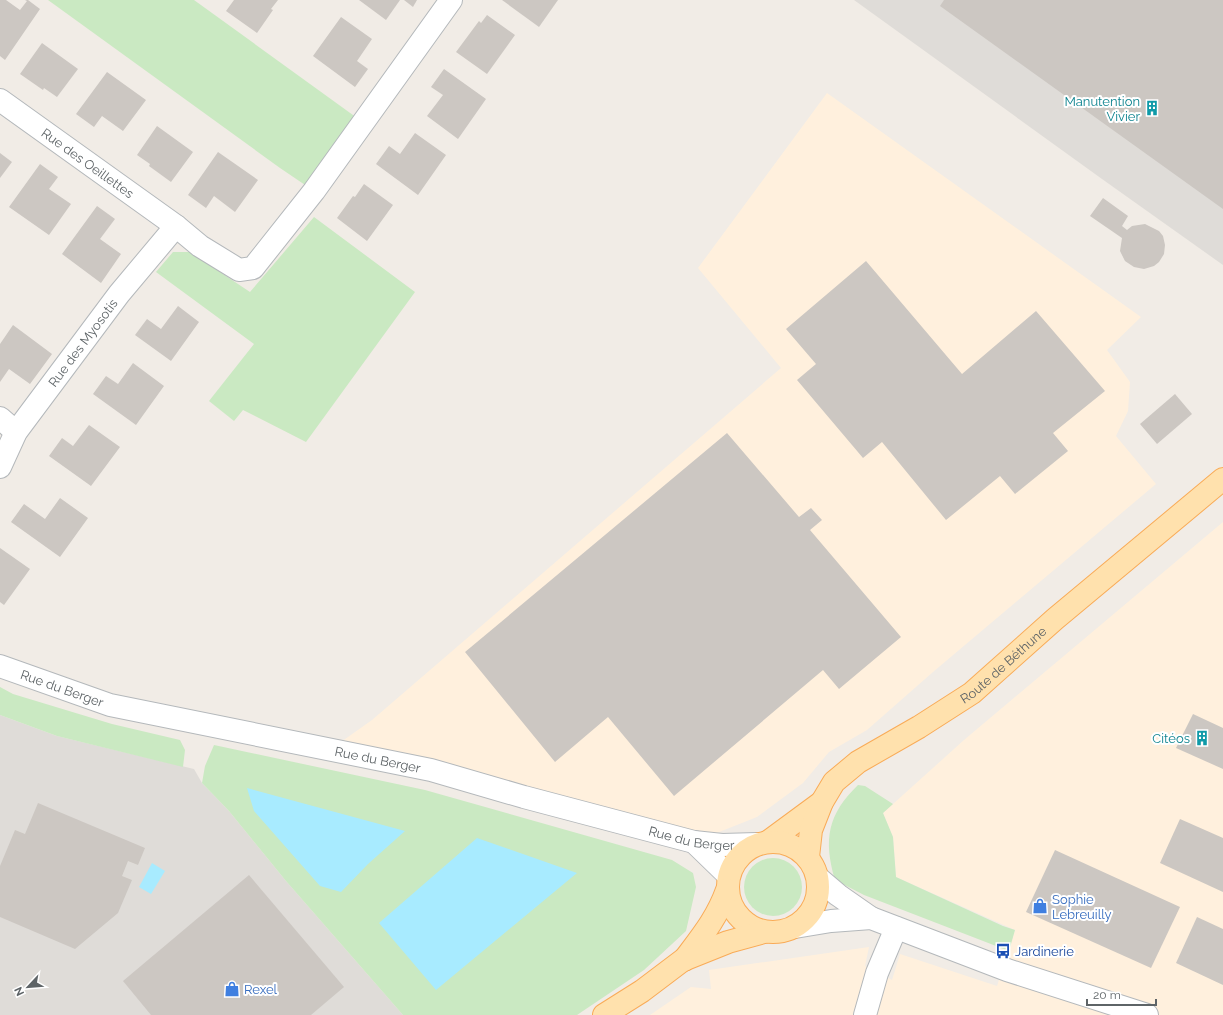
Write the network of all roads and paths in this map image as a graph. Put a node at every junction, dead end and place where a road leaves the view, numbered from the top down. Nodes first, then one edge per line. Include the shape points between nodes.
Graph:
1 (451, 0) edge
2 (0, 100) edge
3 (176, 226) junction
4 (8, 425) edge
5 (0, 468) edge
6 (1223, 479) edge
7 (0, 666) edge
8 (822, 802) junction
9 (694, 842) junction
10 (763, 843) junction
11 (808, 857) junction
12 (818, 878) junction
13 (728, 882) junction
14 (871, 918) junction
15 (795, 927) junction
16 (896, 928) junction
17 (764, 932) junction
18 (683, 960) junction
19 (604, 1015) edge
20 (865, 1015) edge
21 (1147, 1015) edge

1 - 3 street, Rue des Oeillettes via 314,191 253,268 239,270 200,246
2 - 3 street, Rue des Oeillettes
3 - 4 street, Rue des Myosotis
4 - 5 street, Rue des Myosotis
6 - 8 main road, Route de Béthune via 1054,619 972,693 858,762 834,782
7 - 9 street, Rue du Berger via 110,705 431,770
8 - 10 main road
8 - 11 main road, Route de Béthune via 811,830
9 - 10 street, Rue du Berger
9 - 13 street
10 - 11 main road via 784,842
10 - 13 main road via 744,851 734,862
11 - 12 main road
12 - 14 street
12 - 15 main road via 818,897 815,906
13 - 17 main road via 733,909 746,924
13 - 18 main road via 720,910
14 - 15 street
14 - 16 street
15 - 17 main road via 780,932
16 - 20 street via 877,973
16 - 21 street via 1007,970
17 - 18 main road via 728,942
18 - 19 main road via 642,991

